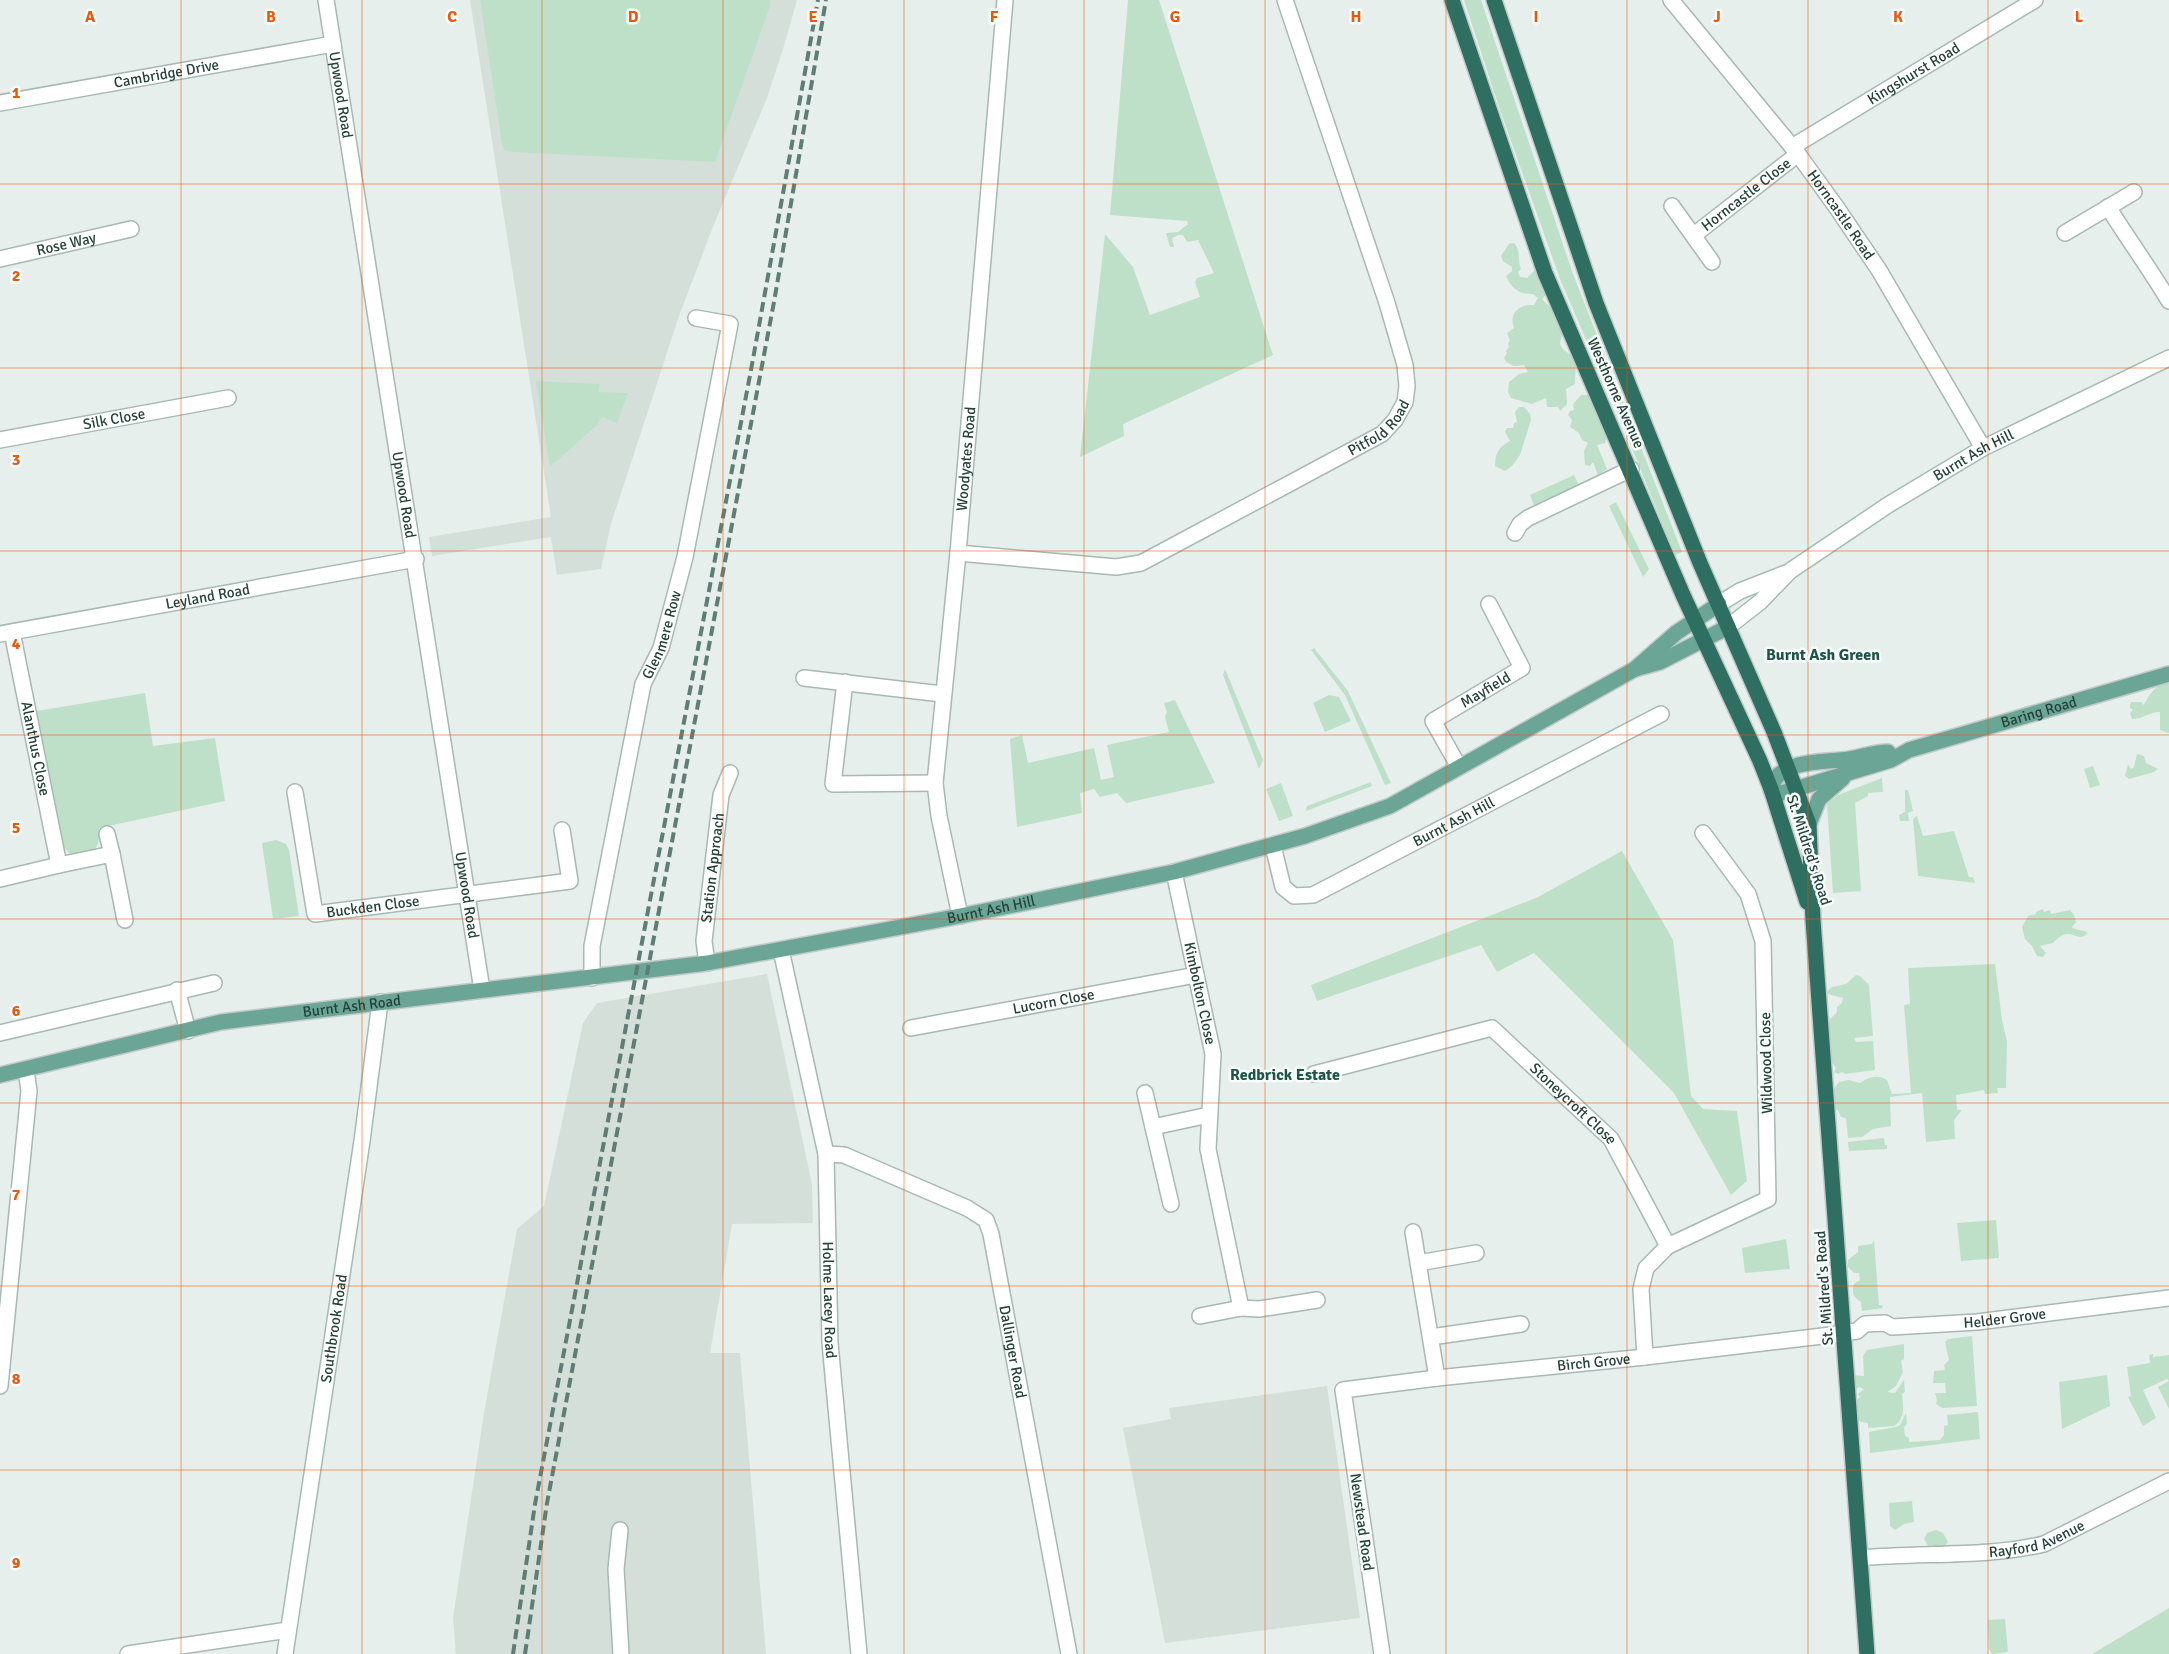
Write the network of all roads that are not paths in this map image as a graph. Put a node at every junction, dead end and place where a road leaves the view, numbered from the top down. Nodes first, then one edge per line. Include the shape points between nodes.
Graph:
1 (326, 0) edge
2 (1005, 0) edge
3 (1285, 0) edge
4 (1452, 0) edge
5 (1494, 0) edge
6 (1671, 0) edge
7 (2035, 0) edge
8 (333, 44) junction
9 (0, 104) edge
10 (1795, 151) junction
11 (2134, 192) dead end
12 (1672, 206) dead end
13 (2108, 207) junction
14 (131, 229) dead end
15 (2065, 233) dead end
16 (1694, 235) junction
17 (0, 259) edge
18 (1712, 262) dead end
19 (2169, 302) edge
20 (696, 318) dead end
21 (2169, 358) edge
22 (228, 398) dead end
23 (0, 440) edge
24 (1983, 448) junction
25 (1631, 469) junction
26 (1515, 533) dead end
27 (958, 553) junction
28 (416, 559) junction
29 (1790, 571) junction
30 (1489, 604) dead end
31 (1719, 604) junction
32 (1695, 620) junction
33 (1728, 626) junction
34 (6, 633) edge
35 (1704, 641) junction
36 (1635, 669) junction
37 (2169, 674) edge
38 (804, 678) dead end
39 (845, 682) junction
40 (942, 694) junction
41 (1662, 714) dead end
42 (1909, 750) junction
43 (1459, 767) junction
44 (1788, 768) junction
45 (1853, 772) junction
46 (730, 773) dead end
47 (935, 783) junction
48 (1796, 788) junction
49 (1771, 789) junction
50 (295, 792) dead end
51 (1809, 824) junction
52 (562, 830) dead end
53 (1703, 832) dead end
54 (108, 834) dead end
55 (1273, 846) junction
56 (112, 854) junction
57 (59, 865) junction
58 (1174, 872) junction
59 (0, 879) edge
60 (467, 894) junction
61 (960, 916) junction
62 (125, 920) dead end
63 (1814, 920) junction
64 (781, 950) junction
65 (707, 963) junction
66 (1196, 975) junction
67 (592, 978) junction
68 (214, 983) dead end
69 (177, 990) junction
70 (482, 990) junction
71 (380, 1002) junction
72 (912, 1028) dead end
73 (188, 1031) junction
74 (0, 1033) edge
75 (26, 1070) junction
76 (1314, 1074) dead end
77 (0, 1075) edge
78 (1145, 1093) dead end
79 (1209, 1115) junction
80 (1153, 1127) junction
81 (826, 1154) junction
82 (1171, 1204) dead end
83 (1414, 1232) dead end
84 (1668, 1246) junction
85 (1476, 1253) dead end
86 (1418, 1263) junction
87 (2169, 1298) edge
88 (1317, 1300) dead end
89 (1241, 1308) junction
90 (1200, 1316) dead end
91 (1521, 1324) dead end
92 (1844, 1333) junction
93 (1430, 1337) junction
94 (1646, 1358) junction
95 (1437, 1378) junction
96 (0, 1386) edge
97 (1343, 1390) joint
98 (2169, 1480) edge
99 (620, 1530) dead end
100 (1861, 1558) junction
101 (288, 1630) junction
102 (128, 1654) edge
103 (284, 1654) edge
104 (621, 1654) edge
105 (859, 1654) edge
106 (1069, 1654) edge
107 (1382, 1654) edge
108 (1867, 1654) edge

1 - 8 street, Upwood Road
2 - 27 street, Woodyates Road
3 - 27 street, Pitfold Road via 1405,365 1405,402 1395,420 1382,434 1141,564 1116,567
4 - 25 highway, Westhorne Avenue via 1544,273
5 - 31 highway, Westhorne Avenue via 1596,303
6 - 10 street, Horncastle Road
7 - 10 street, Kingshurst Road
8 - 9 street, Cambridge Drive
8 - 28 street, Upwood Road
10 - 16 street, Horncastle Close
10 - 24 street, Horncastle Road via 1878,270
11 - 13 street
12 - 16 street, Horncastle Close
13 - 15 street
13 - 19 street via 2149,266
14 - 17 street, Rose Way
16 - 18 street, Horncastle Close
20 - 67 street, Glenmere Row via 730,324 685,557 661,648 643,684 592,946
21 - 24 street, Burnt Ash Hill
22 - 23 street, Silk Close
24 - 29 street, Burnt Ash Hill via 1888,504
25 - 26 street via 1528,518
25 - 32 highway, Westhorne Avenue
27 - 40 street, Woodyates Road
28 - 34 street, Leyland Road
28 - 60 street, Upwood Road
29 - 31 street, Burnt Ash Hill via 1740,591
29 - 33 street, Burnt Ash Hill via 1760,602
30 - 43 street, Mayfield via 1522,668 1433,721
31 - 32 main road, Burnt Ash Hill
31 - 33 highway, Westhorne Avenue
32 - 35 highway, Westhorne Avenue
32 - 36 main road, Burnt Ash Hill via 1658,646
33 - 35 main road, Burnt Ash Hill
33 - 44 highway, Westhorne Avenue
34 - 57 street, Alanthus Close
35 - 36 main road, Burnt Ash Hill via 1660,662
35 - 49 highway, Westhorne Avenue
36 - 43 main road, Burnt Ash Hill
37 - 42 main road, Baring Road
38 - 39 street
39 - 40 street
39 - 47 street via 833,784
40 - 47 street, Woodyates Road
41 - 55 street, Burnt Ash Hill via 1313,895 1294,896 1283,887
42 - 44 main road, Baring Road
42 - 45 main road, Baring Road via 1891,760
43 - 55 main road, Burnt Ash Hill via 1390,806
44 - 48 highway, Westhorne Avenue
44 - 49 main road via 1772,782
45 - 48 main road, Baring Road
45 - 51 main road, Baring Road via 1818,799
46 - 65 street, Station Approach via 721,795 704,941
47 - 61 street, Woodyates Road
48 - 49 main road, Baring Road via 1782,793
48 - 51 highway, St. Mildred's Road
49 - 63 highway, St. Mildred's Road
50 - 60 street, Buckden Close via 315,914
51 - 63 highway, St. Mildred's Road
52 - 60 street via 570,881
53 - 84 street, Wildwood Close via 1748,894 1764,941 1768,1199
54 - 56 street
55 - 58 main road, Burnt Ash Hill
56 - 57 street
56 - 62 street
57 - 59 street
58 - 61 main road, Burnt Ash Hill
58 - 66 street, Kimbolton Close
60 - 70 street, Upwood Road
61 - 64 main road, Burnt Ash Hill
63 - 92 highway, St. Mildred's Road
64 - 65 main road, Burnt Ash Hill
64 - 81 street, Holme Lacey Road
65 - 67 main road, Burnt Ash Road
66 - 72 street, Lucorn Close
66 - 79 street, Kimbolton Close via 1213,1054
67 - 70 main road, Burnt Ash Road
68 - 69 street
69 - 73 street
69 - 74 street
70 - 71 main road, Burnt Ash Road
71 - 73 main road, Burnt Ash Road via 221,1022
71 - 101 street, Southbrook Road via 365,1124
73 - 75 main road, Burnt Ash Road
75 - 77 main road, Burnt Ash Road
75 - 96 street via 30,1091
76 - 84 street, Stoneycroft Close via 1492,1028 1611,1138
78 - 80 street
79 - 80 street
79 - 89 street, Kimbolton Close via 1208,1149
80 - 82 street
81 - 105 street, Holme Lacey Road via 830,1343
81 - 106 street, Dallinger Road via 844,1155 967,1208 986,1220 992,1234
83 - 86 street
84 - 94 street via 1646,1268 1641,1289
85 - 86 street
86 - 93 street
87 - 92 street, Helder Grove via 1977,1322 1892,1327 1885,1323 1866,1324 1857,1331
88 - 89 street via 1259,1309
89 - 90 street
91 - 93 street
92 - 94 street, Birch Grove
92 - 100 highway, St. Mildred's Road
93 - 95 street
94 - 95 street, Birch Grove
95 - 97 street, Birch Grove
97 - 107 street, Newstead Road
98 - 100 street, Rayford Avenue via 2044,1544 1981,1552 1890,1554
99 - 104 street via 616,1569
100 - 108 highway, St. Mildred's Road
101 - 102 street
101 - 103 street, Southbrook Road

